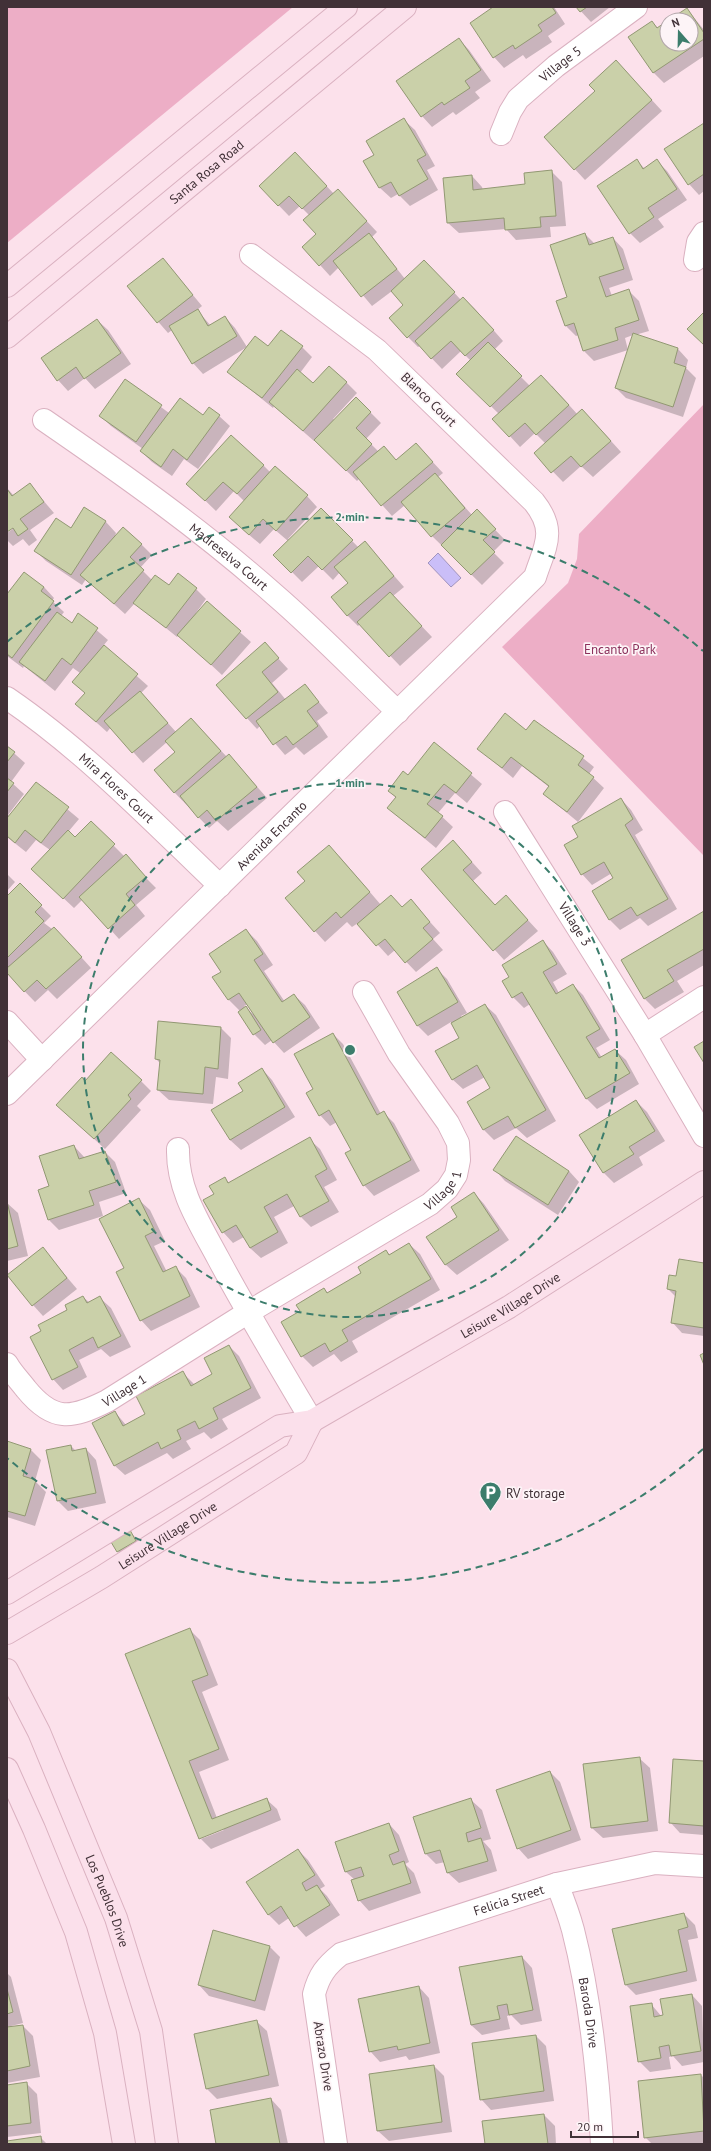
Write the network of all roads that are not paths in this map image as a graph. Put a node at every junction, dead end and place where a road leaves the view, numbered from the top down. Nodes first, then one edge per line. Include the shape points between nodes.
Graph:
1 (346, 7) edge
2 (405, 7) edge
3 (636, 7) edge
4 (501, 134) dead end
5 (704, 233) edge
6 (251, 255) dead end
7 (695, 260) dead end
8 (7, 286) edge
9 (7, 337) edge
10 (44, 420) dead end
11 (535, 577) joint
12 (7, 698) edge
13 (398, 712) junction
14 (505, 812) dead end
15 (220, 886) junction
16 (364, 992) dead end
17 (704, 997) edge
18 (7, 1022) edge
19 (645, 1035) junction
20 (42, 1060) junction
21 (7, 1094) edge
22 (704, 1136) edge
23 (178, 1149) dead end
24 (704, 1182) edge
25 (247, 1313) junction
26 (7, 1364) edge
27 (312, 1421) junction
28 (85, 1546) junction
29 (102, 1576) junction
30 (7, 1593) edge
31 (7, 1633) edge
32 (7, 1670) edge
33 (7, 1769) edge
34 (704, 1866) edge
35 (557, 1884) junction
36 (322, 1970) joint
37 (124, 2144) edge
38 (167, 2144) edge
39 (336, 2144) edge
40 (602, 2144) edge

1 - 8 street
2 - 9 street, Santa Rosa Road
3 - 4 street, Village 5 via 556,66 518,99
5 - 7 street via 698,242
6 - 11 street, Blanco Court via 377,350 534,502 548,524 548,539
10 - 13 street, Madreselva Court via 158,498 228,554 276,595
11 - 13 street, Avenida Encanto
12 - 15 street, Mira Flores Court via 38,719 100,772
13 - 15 street, Avenida Encanto
14 - 19 street, Village 3
15 - 20 street, Avenida Encanto
16 - 25 street, Village 1 via 399,1054 448,1123 458,1143 459,1160 456,1175 447,1190 430,1204
17 - 19 street
18 - 20 street
19 - 22 street, Village 3
20 - 21 street, Avenida Encanto
23 - 25 street via 181,1181 188,1202
24 - 27 street, Leisure Village Drive via 509,1307
25 - 26 street, Village 1 via 107,1401 75,1414 50,1411 38,1403
25 - 27 street
27 - 28 street, Leisure Village Drive via 280,1426
27 - 29 street, Leisure Village Drive via 296,1453
28 - 29 street
28 - 30 street, Leisure Village Drive
29 - 31 street, Leisure Village Drive
32 - 38 street, Los Pueblos Drive via 39,1732 116,1918 151,2031
33 - 37 street via 76,1932 105,2033
34 - 35 street, Felicia Street via 685,1863 655,1864
35 - 36 street, Felicia Street via 341,1954
35 - 40 street, Baroda Drive via 573,1929 584,1982 598,2083
36 - 39 street, Abrazo Drive via 314,1994

